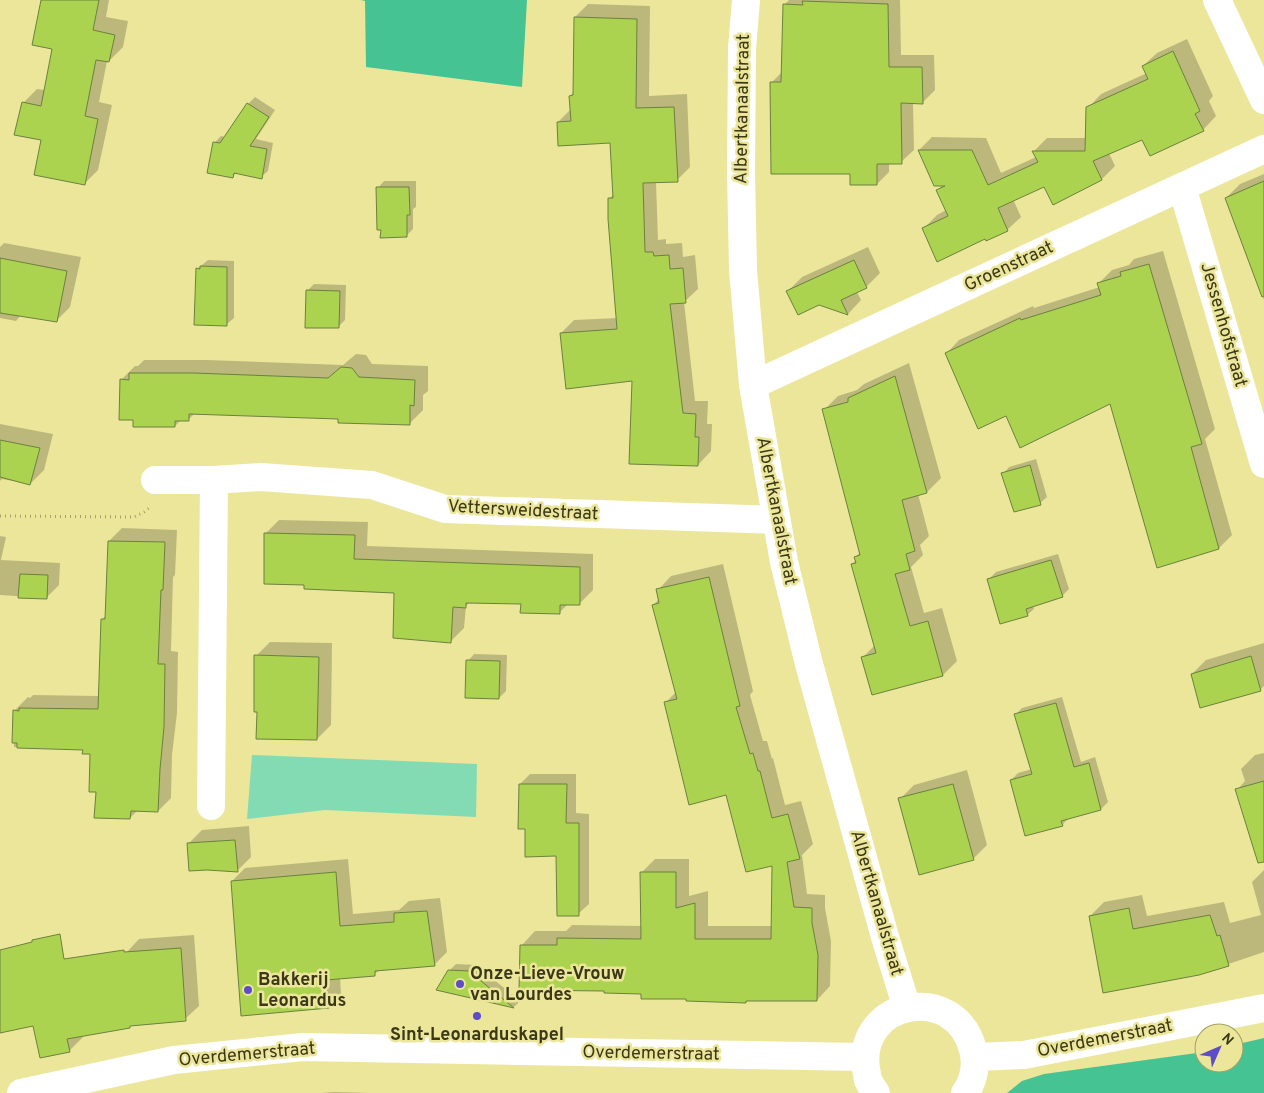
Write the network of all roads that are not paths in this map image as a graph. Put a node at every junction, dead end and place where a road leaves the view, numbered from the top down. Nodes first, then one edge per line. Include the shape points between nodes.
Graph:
1 (746, 0) edge
2 (1217, 0) edge
3 (1264, 100) edge
4 (1264, 149) edge
5 (1182, 187) junction
6 (753, 385) junction
7 (1264, 464) edge
8 (156, 480) road end
9 (214, 480) junction
10 (776, 520) junction
11 (211, 806) dead end
12 (907, 1008) junction
13 (1264, 1008) edge
14 (975, 1056) junction
15 (864, 1057) junction
16 (51, 1090) edge
17 (21, 1093) edge
18 (876, 1093) edge
19 (965, 1093) edge

1 - 6 street, Albertkanaalstraat via 742,49 743,270
2 - 3 street
4 - 5 street, Groenstraat
5 - 6 street, Groenstraat
5 - 7 street, Jessenhofstraat
6 - 10 street, Albertkanaalstraat
8 - 9 street, Vettersweidestraat
9 - 10 street, Vettersweidestraat via 262,477 372,485 445,509
9 - 11 street
10 - 12 street, Albertkanaalstraat via 809,664
12 - 14 street via 926,1006 944,1012 959,1023 970,1038
12 - 15 street via 891,1014 878,1025 868,1040
13 - 14 street, Overdemerstraat via 1024,1055
14 - 19 street via 974,1074
15 - 16 street, Overdemerstraat via 303,1048 174,1060
15 - 18 street via 868,1079
16 - 17 street, Overdemerstraat

